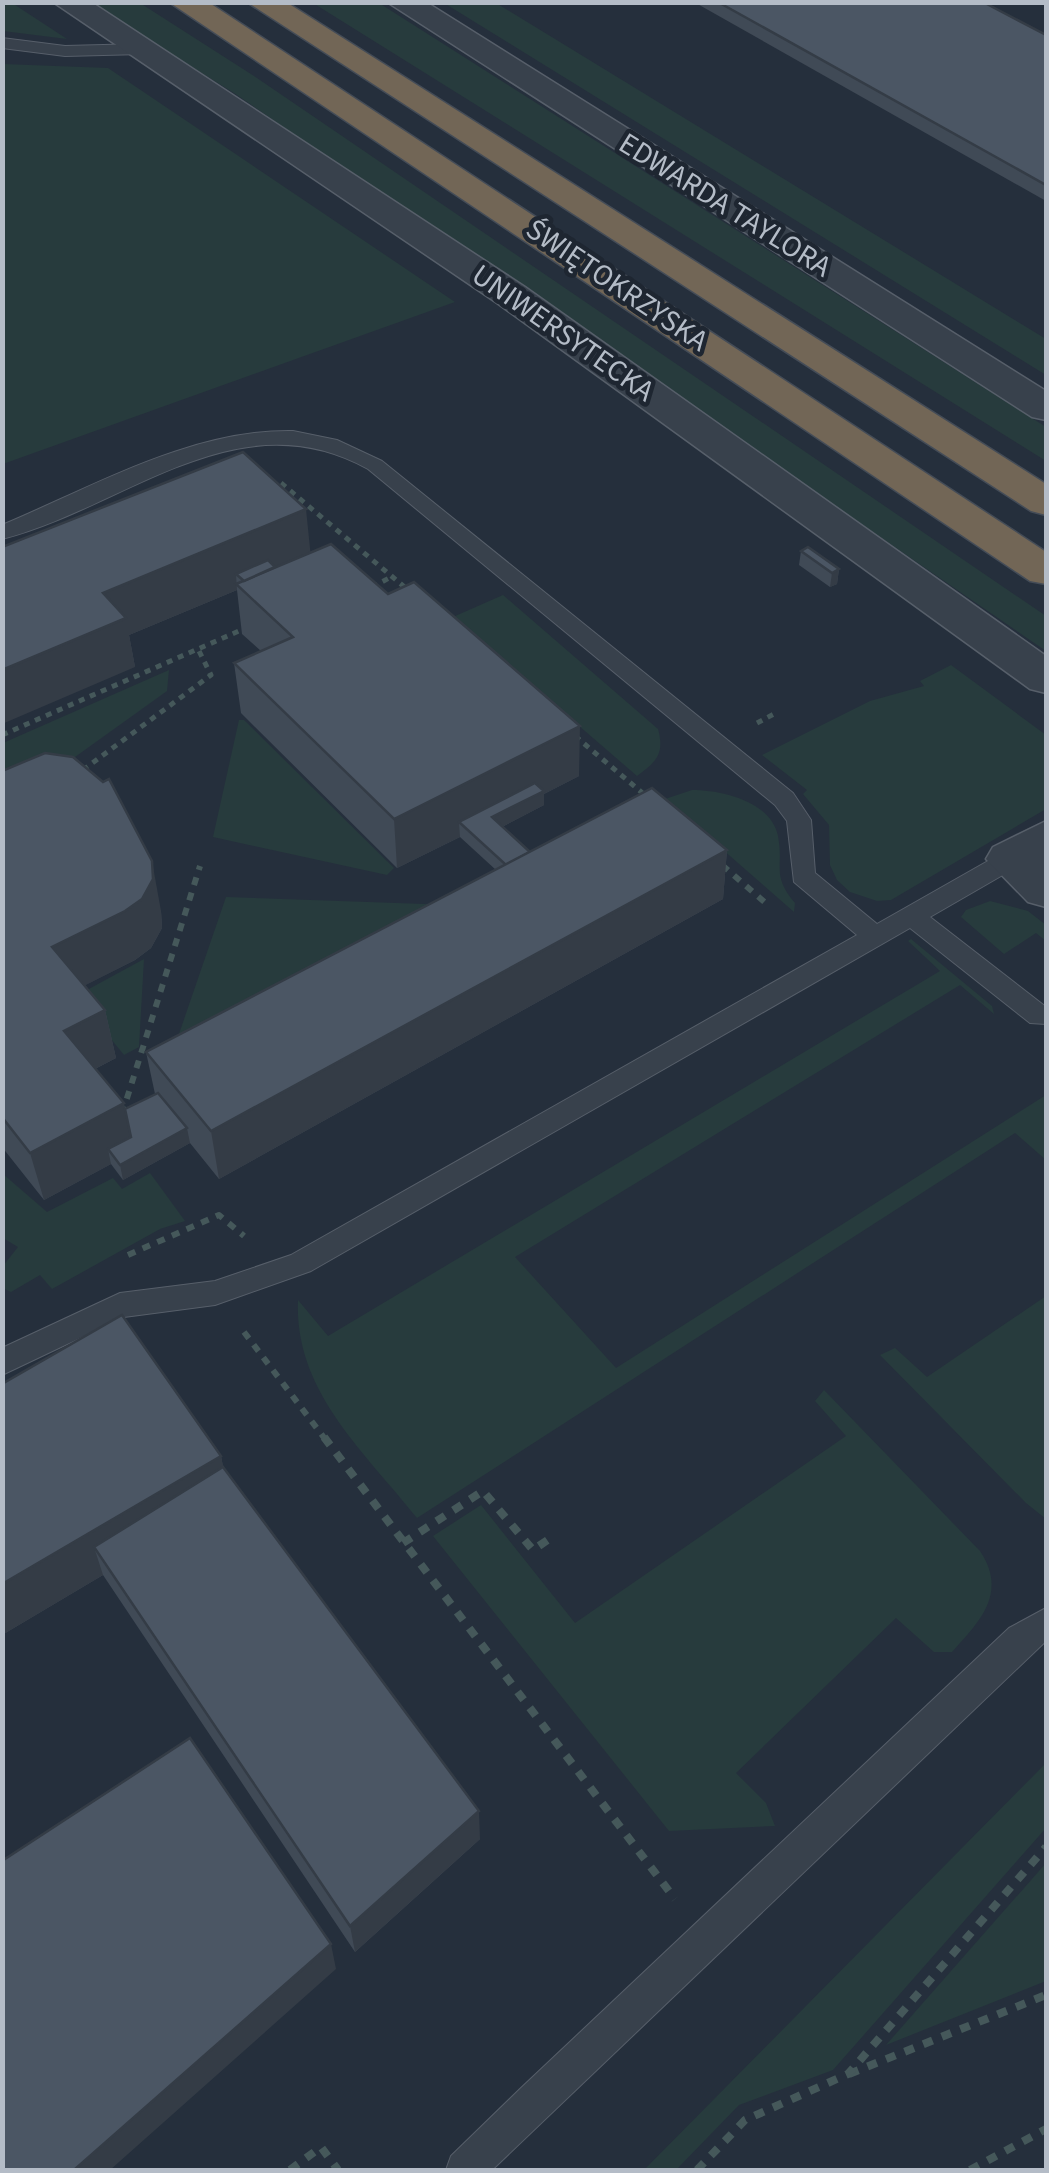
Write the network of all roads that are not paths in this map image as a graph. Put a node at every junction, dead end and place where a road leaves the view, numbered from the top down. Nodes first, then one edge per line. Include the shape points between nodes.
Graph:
1 (69, 2) edge
2 (185, 2) edge
3 (263, 2) edge
4 (403, 2) edge
5 (2, 43) edge
6 (142, 48) junction
7 (1046, 408) edge
8 (1046, 502) edge
9 (2, 533) edge
10 (1046, 571) edge
11 (1046, 678) edge
12 (1035, 862) edge
13 (912, 916) junction
14 (876, 937) junction
15 (1039, 1016) dead end
16 (2, 1362) edge
17 (1046, 1623) edge
18 (465, 2170) edge

1 - 6 street, UNIWERSYTECKA
2 - 10 highway, ŚWIĘTOKRZYSKA
3 - 8 highway, ŚWIĘTOKRZYSKA
4 - 7 street, EDWARDA TAYLORA
5 - 6 lane via 65,51
6 - 11 street, UNIWERSYTECKA via 511,295
9 - 14 lane via 208,450 281,437 349,450 376,465 784,799 799,820 802,876
12 - 13 lane
13 - 14 lane
13 - 15 lane
14 - 16 lane via 301,1263 215,1293 120,1305
17 - 18 lane via 1021,1639 704,1936

